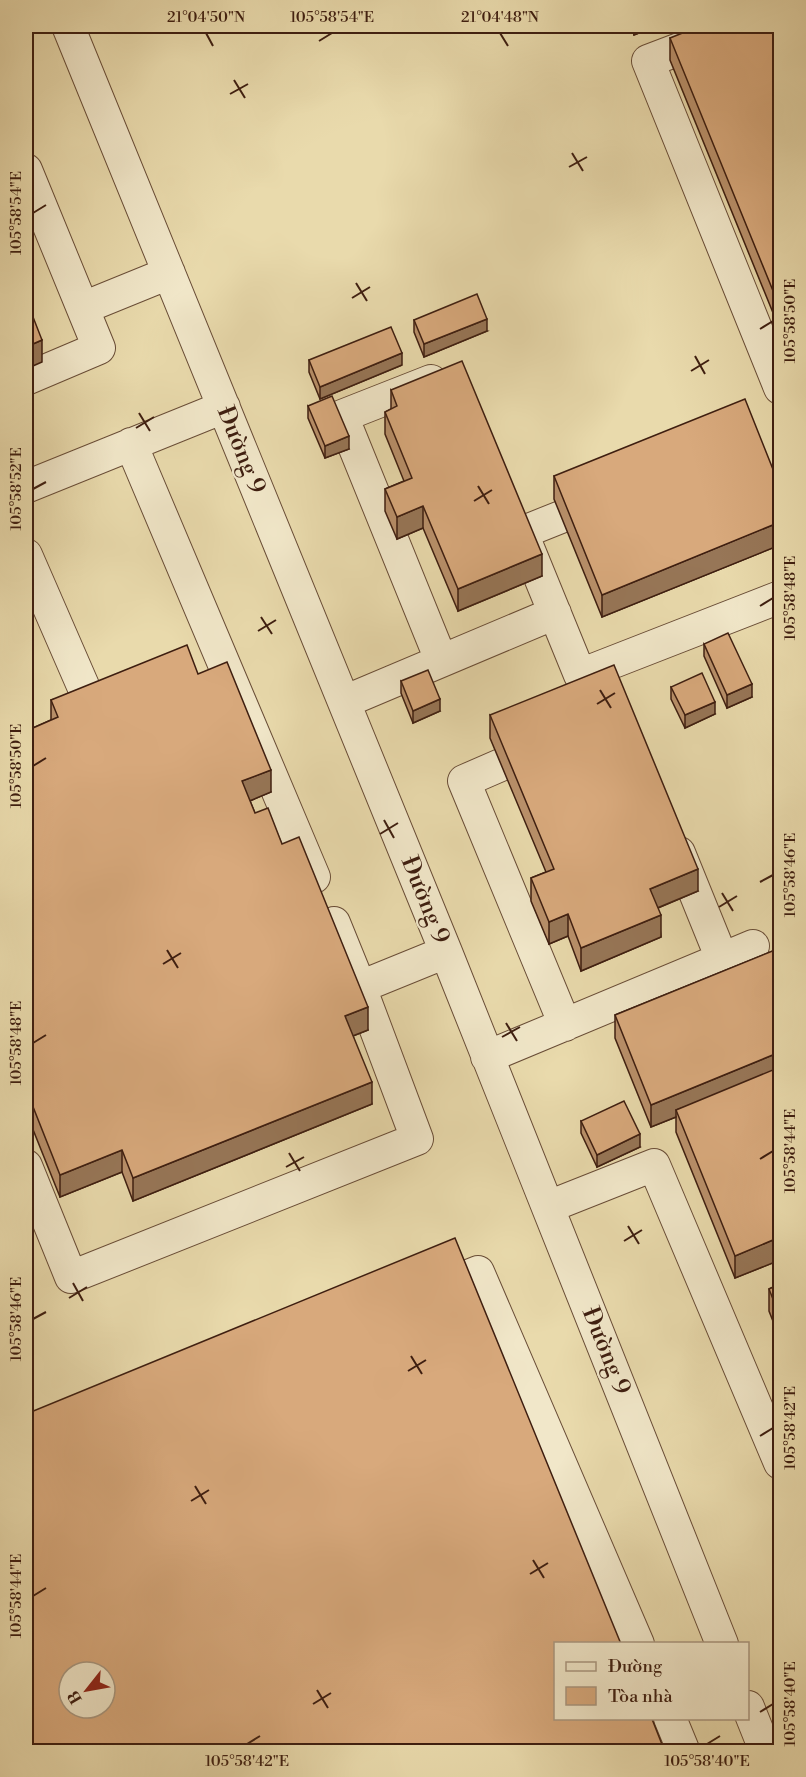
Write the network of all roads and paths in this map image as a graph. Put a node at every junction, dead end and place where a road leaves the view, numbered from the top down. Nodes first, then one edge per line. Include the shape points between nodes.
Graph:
1 (68, 26) edge
2 (740, 26) edge
3 (26, 170) edge
4 (169, 273) junction
5 (83, 308) junction
6 (26, 379) edge
7 (459, 383) edge
8 (780, 388) edge
9 (224, 407) junction
10 (131, 444) junction
11 (26, 487) edge
12 (622, 492) edge
13 (26, 555) edge
14 (780, 597) edge
15 (555, 613) junction
16 (441, 660) junction
17 (344, 702) junction
18 (100, 725) edge
19 (570, 735) edge
20 (670, 830) edge
21 (753, 946) dead end
22 (446, 952) junction
23 (722, 959) junction
24 (360, 987) junction
25 (565, 1025) junction
26 (487, 1057) junction
27 (26, 1166) edge
28 (548, 1207) junction
29 (401, 1302) edge
30 (780, 1463) edge
31 (637, 1642) edge
32 (721, 1642) edge
33 (749, 1710) edge
34 (670, 1720) edge
35 (769, 1741) edge
36 (684, 1752) edge

1 - 4 street, Đường 9
2 - 8 street via 648,61
3 - 5 street
4 - 5 street
4 - 9 street, Đường 9
5 - 6 street via 99,348
7 - 16 street via 455,372 342,416
9 - 10 street
9 - 17 street, Đường 9
10 - 11 street
10 - 24 street
12 - 15 street via 517,522
13 - 18 street
14 - 15 street via 580,675
15 - 16 street
16 - 17 street
17 - 22 street, Đường 9
19 - 25 street via 464,781
20 - 23 street
21 - 23 street
22 - 24 street
22 - 26 street, Đường 9
23 - 25 street
24 - 27 street via 417,1139 71,1277
25 - 26 street
26 - 28 street, Đường 9
28 - 30 street via 654,1165
28 - 32 street, Đường 9
29 - 31 street via 478,1272
33 - 35 street
34 - 36 street

